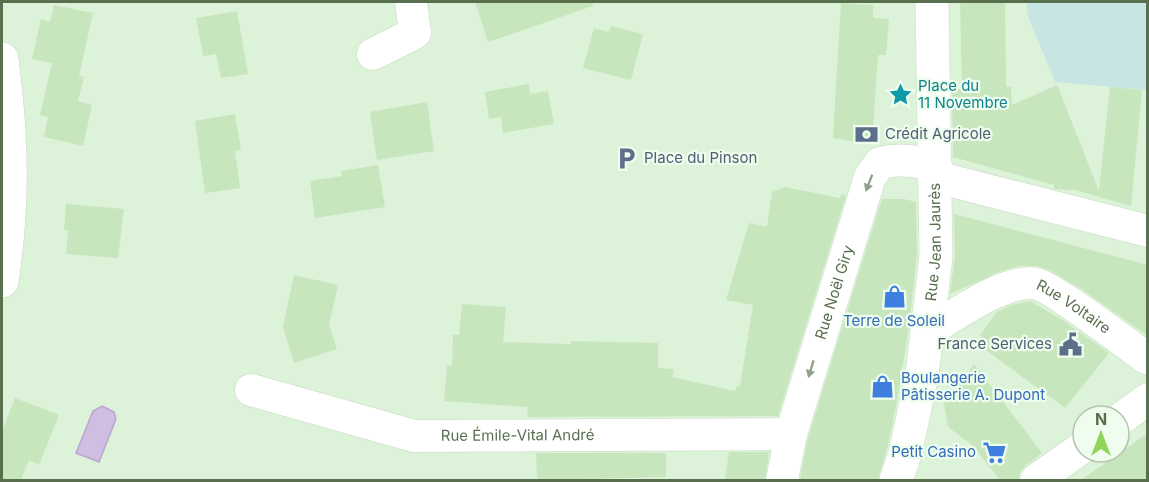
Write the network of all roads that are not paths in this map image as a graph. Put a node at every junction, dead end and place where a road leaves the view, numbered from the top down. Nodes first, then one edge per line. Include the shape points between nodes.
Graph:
1 (411, 2) edge
2 (932, 2) edge
3 (373, 54) dead end
4 (2, 59) edge
5 (936, 172) junction
6 (1148, 231) edge
7 (2, 281) edge
8 (928, 331) junction
9 (1148, 359) edge
10 (251, 390) dead end
11 (1148, 399) edge
12 (1131, 411) edge
13 (791, 434) junction
14 (1071, 455) edge
15 (782, 480) edge
16 (896, 480) edge
17 (1036, 480) edge

1 - 3 street via 415,33
2 - 5 main road, Rue Jean Jaurès
4 - 7 main road via 12,162
5 - 6 street, Rue Noël Giry
5 - 8 main road, Rue Jean Jaurès via 936,256
5 -> 13 street, Rue Noël Giry via 919,162 894,160 880,163 870,177
8 - 9 street, Rue Voltaire via 999,289 1034,282
8 - 16 main road, Rue Jean Jaurès via 905,454
10 - 13 street, Rue Émile-Vital André via 414,436
11 - 12 street
13 - 15 street, Rue Noël Giry
14 - 17 street

